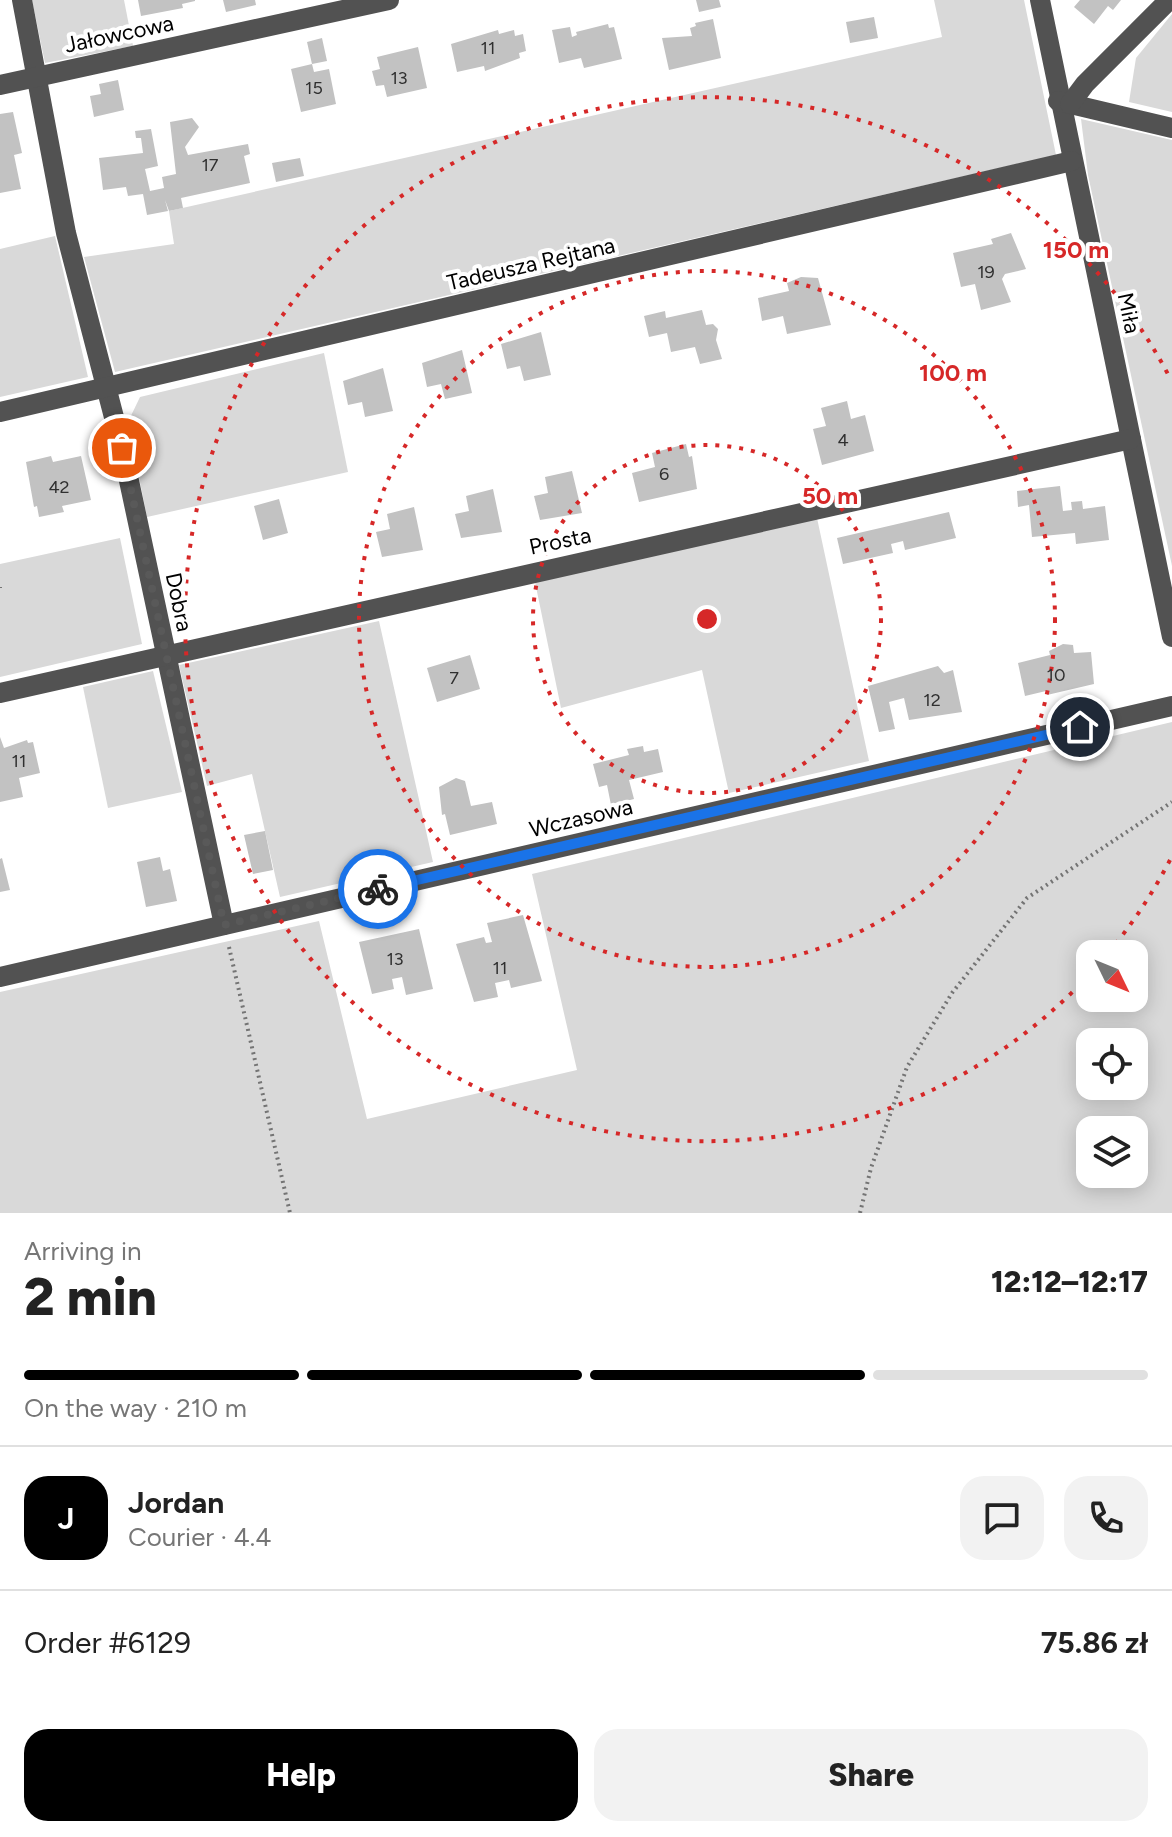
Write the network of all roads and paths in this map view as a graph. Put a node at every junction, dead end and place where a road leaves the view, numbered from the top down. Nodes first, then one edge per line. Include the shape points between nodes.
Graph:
1 (22, 0) edge
2 (389, 0) edge
3 (1040, 0) edge
4 (1169, 0) edge
5 (35, 77) junction
6 (0, 85) edge
7 (1064, 102) junction
8 (1172, 128) edge
9 (1072, 161) junction
10 (106, 389) junction
11 (0, 412) edge
12 (1131, 439) junction
13 (1172, 637) edge
14 (165, 653) junction
15 (0, 693) edge
16 (1172, 706) edge
17 (1172, 802) edge
18 (224, 925) junction
19 (0, 977) edge
20 (290, 1213) edge
21 (860, 1213) edge

1 - 5 street, Dobra
2 - 5 street, Jałowcowa
3 - 7 street, Miła
4 - 7 street
5 - 6 street, Jałowcowa
5 - 10 street, Dobra via 66,233
7 - 8 street
7 - 9 street, Miła
9 - 10 street, Tadeusza Rejtana
9 - 12 street, Miła
10 - 11 street, Tadeusza Rejtana
10 - 14 street, Dobra
12 - 13 street, Miła
12 - 14 street, Prosta
14 - 15 street, Prosta
14 - 18 street, Dobra
16 - 18 street, Wczasowa
17 - 21 path via 1027,898 952,993 907,1067
18 - 19 street, Wczasowa
18 - 20 path

